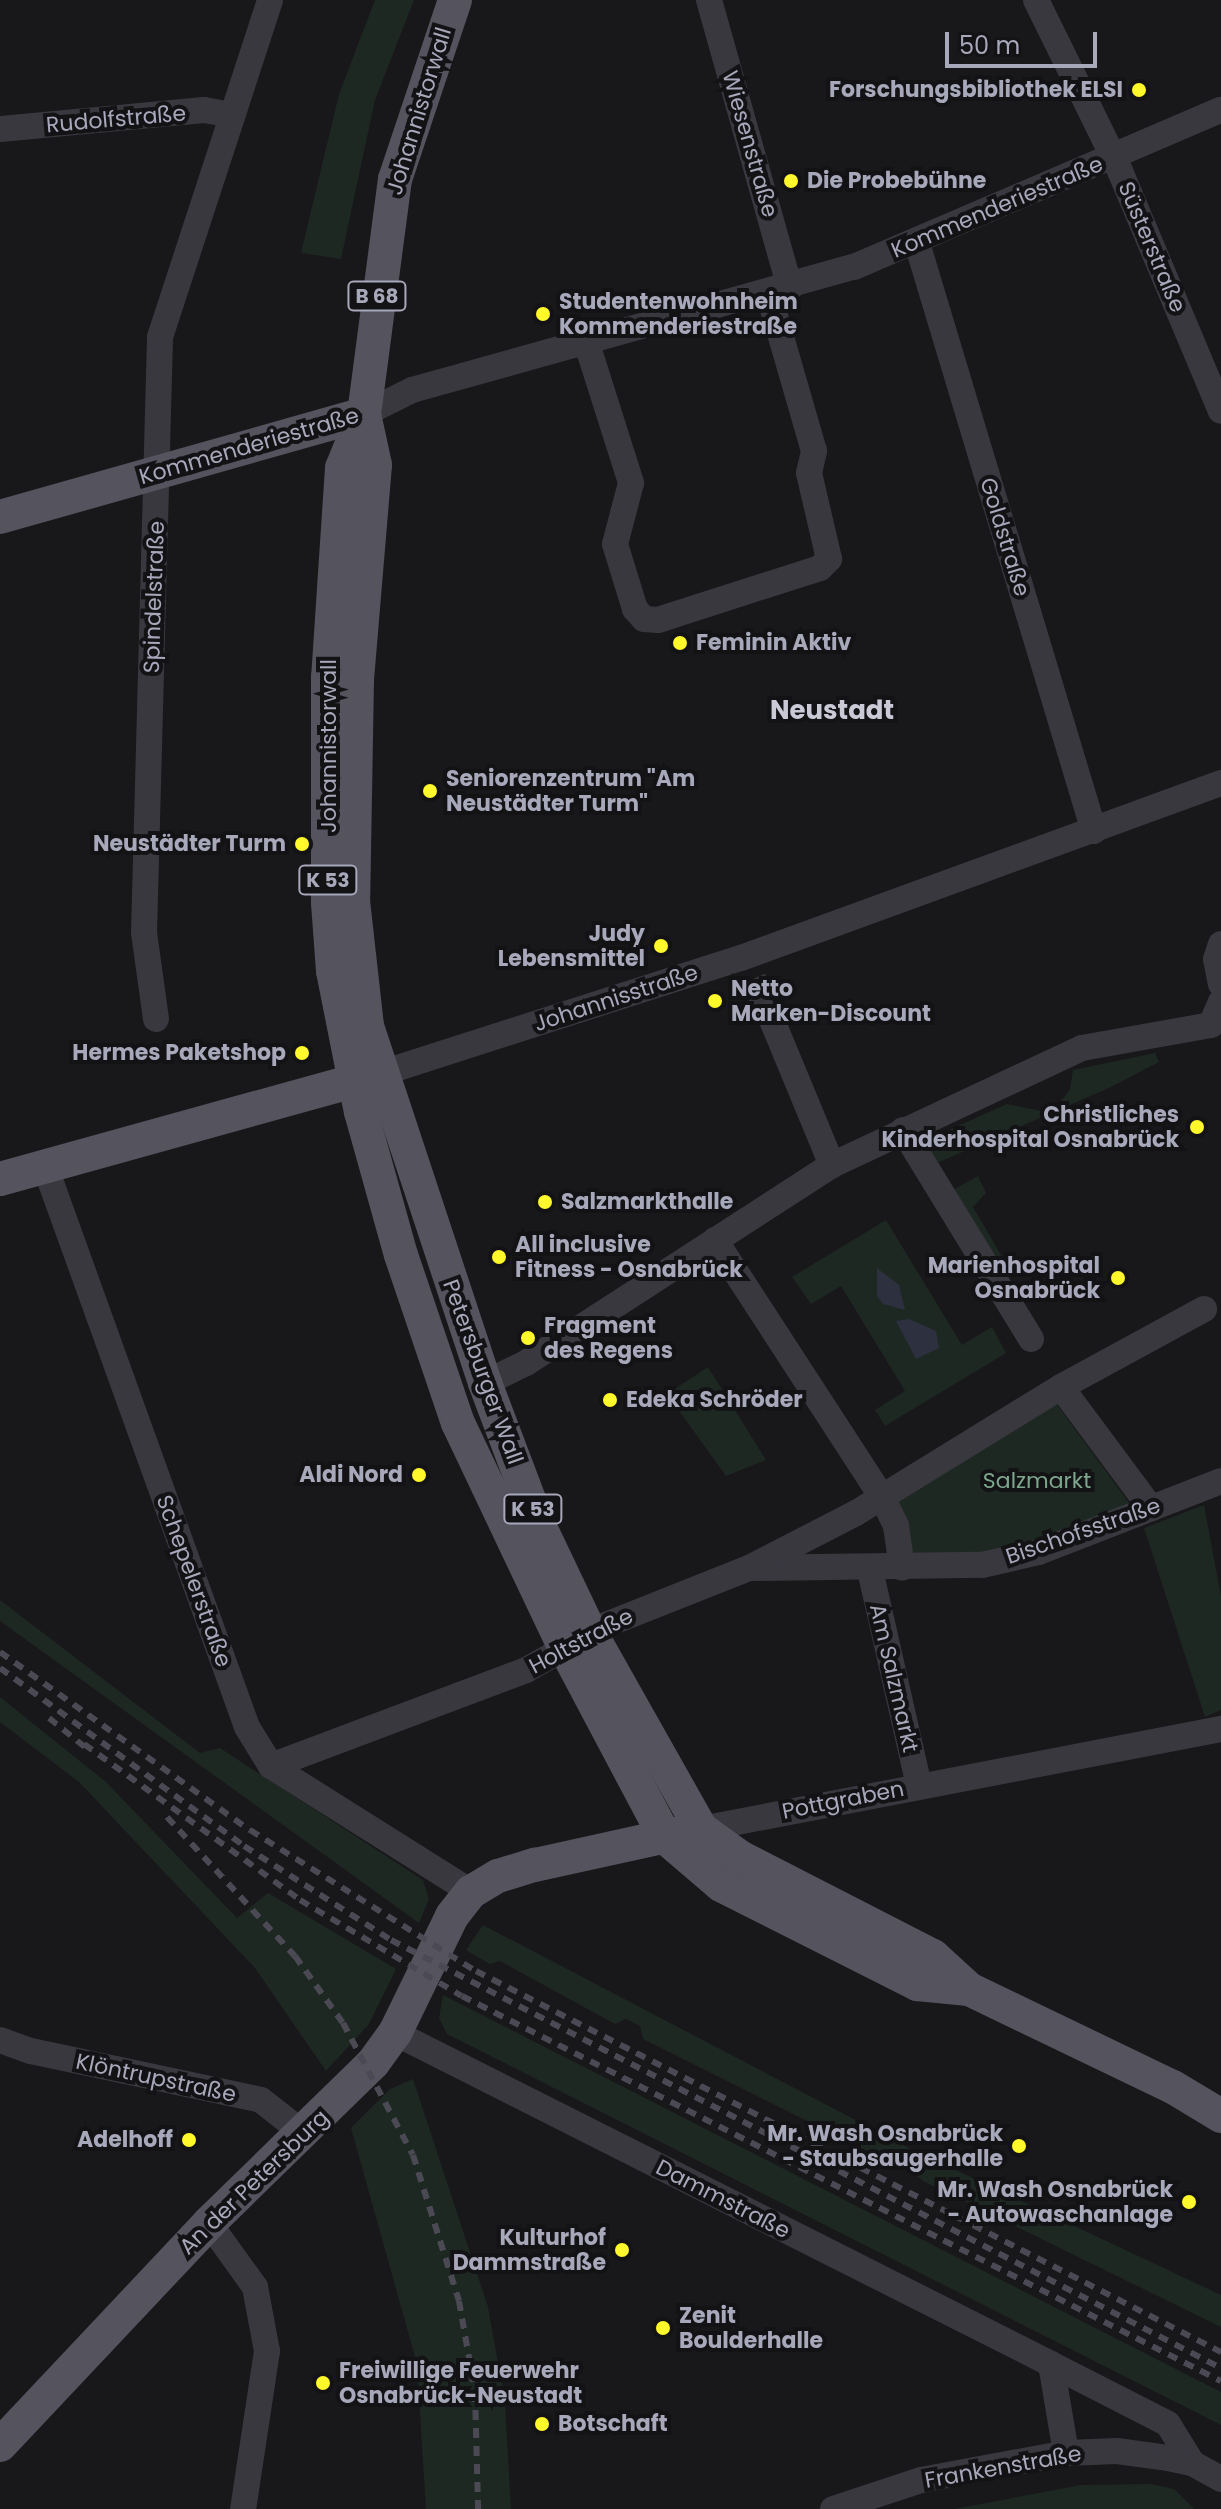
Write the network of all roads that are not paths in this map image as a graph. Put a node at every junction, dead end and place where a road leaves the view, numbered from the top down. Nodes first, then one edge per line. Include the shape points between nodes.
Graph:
1 (270, 0) edge
2 (455, 0) edge
3 (709, 0) edge
4 (1036, 0) edge
5 (1221, 110) edge
6 (233, 115) junction
7 (0, 129) edge
8 (1113, 156) junction
9 (917, 243) junction
10 (780, 291) junction
11 (587, 344) junction
12 (1221, 411) edge
13 (364, 414) junction
14 (157, 473) junction
15 (0, 517) edge
16 (1221, 783) edge
17 (1094, 831) junction
18 (1221, 944) edge
19 (1221, 984) edge
20 (769, 1013) tunnel mouth
21 (1216, 1014) edge
22 (156, 1019) dead end
23 (366, 1078) junction
24 (903, 1130) junction
25 (832, 1165) junction
26 (46, 1169) junction
27 (0, 1179) edge
28 (715, 1240) junction
29 (1204, 1309) dead end
30 (1031, 1339) dead end
31 (485, 1383) junction
32 (1061, 1387) junction
33 (1221, 1481) edge
34 (882, 1497) junction
35 (1151, 1508) junction
36 (749, 1568) junction
37 (902, 1568) junction
38 (870, 1570) junction
39 (577, 1640) junction
40 (1221, 1729) edge
41 (271, 1766) junction
42 (919, 1785) junction
43 (701, 1829) junction
44 (665, 1837) junction
45 (471, 1892) junction
46 (969, 1989) junction
47 (395, 2033) junction
48 (1, 2042) edge
49 (1221, 2116) edge
50 (303, 2133) junction
51 (209, 2223) junction
52 (1051, 2364) junction
53 (0, 2445) edge
54 (1066, 2453) junction
55 (1221, 2459) edge
56 (1192, 2463) junction
57 (1221, 2479) edge
58 (243, 2509) edge
59 (833, 2509) edge

1 - 6 street, Spindelstraße
2 - 13 main road, Johannistorwall / B 68 via 395,179
3 - 10 street, Wiesenstraße
4 - 8 street, Süsterstraße
5 - 8 street, Kommenderiestraße
6 - 7 street, Rudolfstraße via 204,110
6 - 14 street, Spindelstraße via 160,337
8 - 9 street, Kommenderiestraße
8 - 12 street, Süsterstraße
9 - 10 street, Kommenderiestraße
9 - 17 street, Goldstraße
10 - 11 street, Kommenderiestraße
10 - 11 street via 814,451 809,473 829,559 820,568 658,620 644,619 635,609 615,544 631,483
11 - 13 street, Kommenderiestraße via 412,390
13 - 14 main road, Kommenderiestraße
13 - 23 main road, Johannistorwall / K 53 via 342,468 328,677 328,903 333,971
14 - 15 main road, Kommenderiestraße
14 - 22 street, Spindelstraße via 144,933
16 - 17 street, Johannisstraße
17 - 23 street, Johannisstraße via 747,968
18 - 19 street via 1216,959
20 - 25 street
21 - 24 street via 1082,1048
23 - 26 main road, Johannisstraße
23 - 31 main road, Petersburger Wall / K 53
23 - 39 main road, Petersburger Wall / K 53 via 401,1255 451,1403
24 - 25 street
24 - 30 street
25 - 28 street
26 - 27 main road, Johannisstraße
26 - 41 street, Schepelerstraße via 247,1727
28 - 31 street via 516,1370
28 - 34 street
29 - 32 street, Holtstraße
31 - 39 main road, Petersburger Wall / K 53
32 - 34 street, Holtstraße
32 - 35 street
33 - 35 street, Bischofsstraße
34 - 36 street, Holtstraße
34 - 37 street via 896,1526
35 - 37 street, Bischofsstraße via 1025,1555 982,1565
36 - 38 street, Bischofsstraße
36 - 39 street, Holtstraße
37 - 38 street, Bischofsstraße
38 - 42 street, Am Salzmarkt
39 - 41 street, Holtstraße via 526,1670
39 - 43 main road, Petersburger Wall / K 53
39 - 44 main road, Petersburger Wall / K 53
40 - 42 street, Pottgraben
41 - 45 street, Schepelerstraße
42 - 43 street, Pottgraben
43 - 44 main road, Pottgraben
43 - 46 main road via 740,1857 933,1956
44 - 45 main road, Pottgraben via 535,1865 498,1876
44 - 46 main road via 721,1885 903,1977 917,1984
45 - 47 main road, An der Petersburg via 452,1916
46 - 49 main road via 1173,2087
47 - 50 main road, An der Petersburg via 349,2090
47 - 52 street, Dammstraße
48 - 50 street, Klöntrupstraße via 261,2100
50 - 51 main road, An der Petersburg
51 - 53 main road, An der Petersburg
51 - 58 street via 255,2287 267,2351
52 - 54 street
52 - 56 street, Dammstraße via 1168,2424
54 - 56 street, Frankenstraße via 1117,2451
54 - 59 street, Frankenstraße via 921,2480
55 - 56 street
56 - 57 street, Frankenstraße

